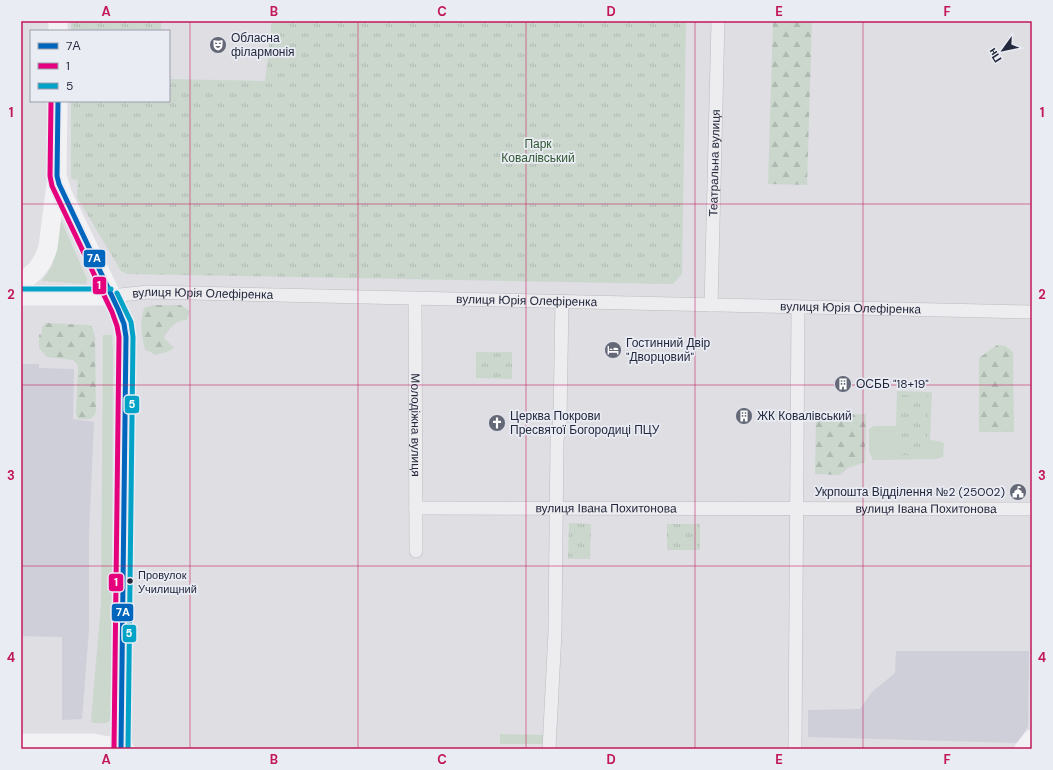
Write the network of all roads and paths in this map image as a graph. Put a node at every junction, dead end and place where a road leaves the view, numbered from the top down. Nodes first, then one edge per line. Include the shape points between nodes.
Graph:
1 (718, 21) edge
2 (58, 102) edge
3 (57, 176) junction
4 (21, 282) edge
5 (21, 296) edge
6 (112, 296) junction
7 (415, 298) junction
8 (562, 301) junction
9 (711, 305) junction
10 (798, 307) junction
11 (1032, 312) edge
12 (416, 508) junction
13 (556, 508) junction
14 (796, 509) junction
15 (1032, 509) edge
16 (416, 552) dead end
17 (1032, 739) edge
18 (21, 743) edge
19 (123, 749) edge
20 (550, 749) edge
21 (795, 749) edge
22 (1024, 749) edge

1 - 9 street, Театральна вулиця
2 - 3 main road
3 - 4 main road via 46,257 37,270
3 - 6 main road via 63,195
5 - 6 main road, вулиця Юрія Олефіренка
6 - 7 street, вулиця Юрія Олефіренка via 148,292
6 - 19 main road via 124,324 126,337
7 - 8 street, вулиця Юрія Олефіренка
7 - 12 street, Молодіжна вулиця
8 - 9 street, вулиця Юрія Олефіренка
8 - 13 street
9 - 10 street, вулиця Юрія Олефіренка
10 - 11 street, вулиця Юрія Олефіренка
10 - 14 street
12 - 13 street, вулиця Івана Похитонова
12 - 16 street, Молодіжна вулиця
13 - 14 street, вулиця Івана Похитонова
13 - 20 street via 555,632
14 - 15 street, вулиця Івана Похитонова
14 - 21 street
17 - 22 main road
18 - 19 main road via 93,743

